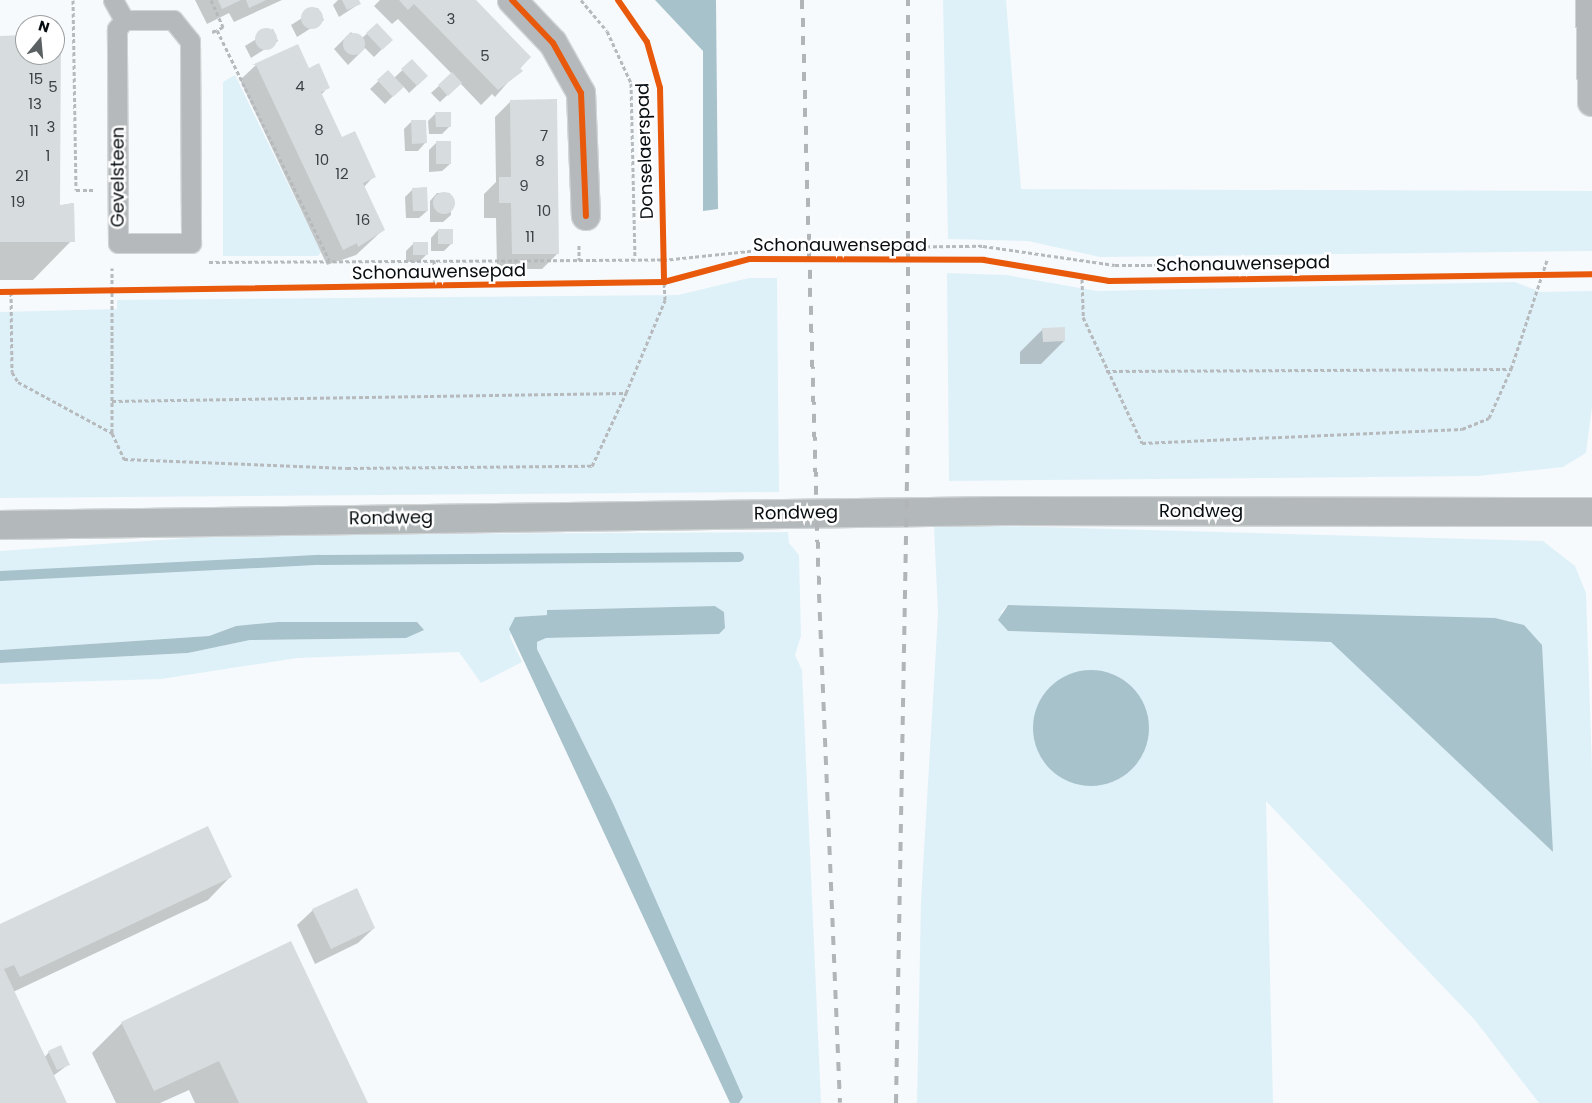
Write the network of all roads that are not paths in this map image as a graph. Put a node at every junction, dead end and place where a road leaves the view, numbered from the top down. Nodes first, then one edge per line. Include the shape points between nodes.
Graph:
1 (113, 0) edge
2 (512, 0) edge
3 (1590, 0) edge
4 (124, 20) junction
5 (1592, 102) edge
6 (586, 216) dead end
7 (1592, 512) edge
8 (0, 525) edge

1 - 4 lane
2 - 6 street via 553,43 581,93
3 - 5 street
4 - 4 lane, Gevelsteen via 117,29 118,243 191,242 190,42 174,20
7 - 8 main road, Rondweg via 1001,511

